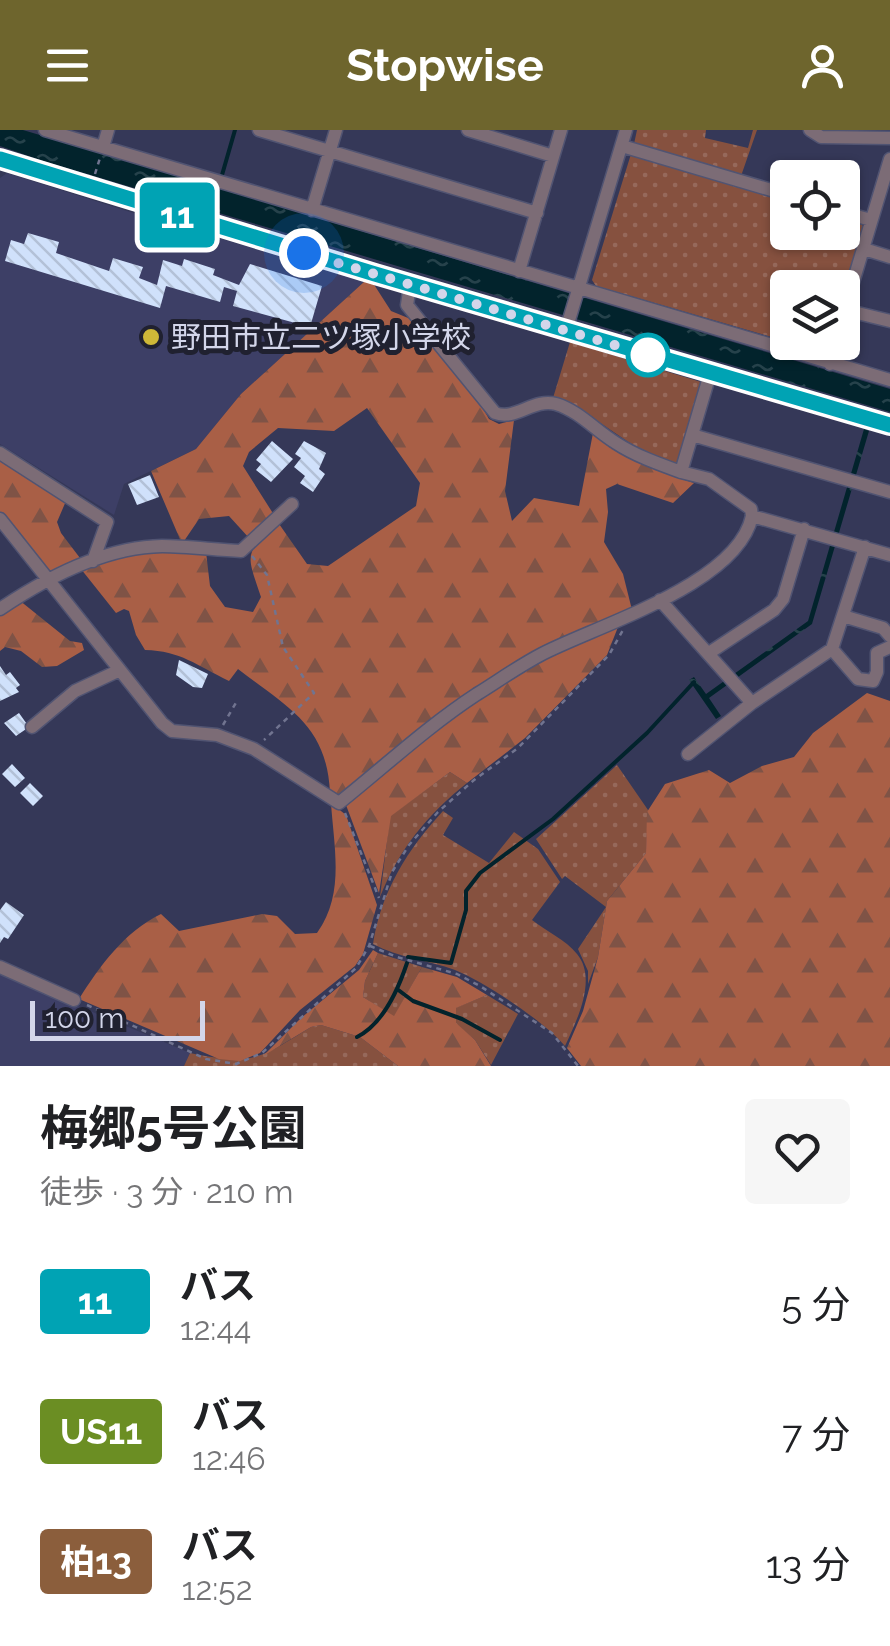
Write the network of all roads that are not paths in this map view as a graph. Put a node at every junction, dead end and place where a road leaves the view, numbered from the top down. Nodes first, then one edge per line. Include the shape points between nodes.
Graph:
1 (45, 130) edge
2 (108, 130) edge
3 (259, 130) edge
4 (336, 130) edge
5 (468, 130) edge
6 (561, 130) edge
7 (626, 130) edge
8 (810, 130) edge
9 (834, 134) edge
10 (890, 138) edge
11 (622, 146) junction
12 (102, 150) junction
13 (330, 152) junction
14 (553, 156) junction
15 (0, 159) edge
16 (890, 159) edge
17 (770, 190) edge
18 (885, 193) edge
19 (312, 210) junction
20 (536, 213) junction
21 (860, 217) edge
22 (871, 220) junction
23 (864, 248) junction
24 (890, 256) edge
25 (857, 270) edge
26 (519, 271) junction
27 (410, 284) junction
28 (578, 292) junction
29 (860, 316) edge
30 (890, 320) edge
31 (568, 325) junction
32 (831, 360) edge
33 (830, 364) junction
34 (710, 374) junction
35 (890, 380) edge
36 (890, 424) edge
37 (692, 435) junction
38 (0, 453) edge
39 (682, 472) junction
40 (890, 492) edge
41 (292, 504) dead end
42 (752, 516) junction
43 (0, 518) edge
44 (804, 530) junction
45 (865, 547) junction
46 (890, 555) edge
47 (93, 561) junction
48 (50, 580) junction
49 (660, 600) junction
50 (0, 608) edge
51 (843, 616) junction
52 (890, 636) edge
53 (890, 647) edge
54 (832, 649) junction
55 (709, 652) junction
56 (120, 670) junction
57 (752, 703) junction
58 (32, 728) dead end
59 (688, 754) dead end
60 (0, 967) edge
61 (74, 1000) road end

1 - 12 street
2 - 12 street
3 - 13 street
4 - 13 street
5 - 14 street
6 - 14 street
7 - 11 street
8 - 9 street via 821,137
9 - 10 street
11 - 17 street
11 - 28 street
12 - 19 street
13 - 19 street
13 - 20 street
14 - 20 street
15 - 27 street
16 - 18 street
18 - 22 street
19 - 26 street
20 - 26 street
21 - 22 street
22 - 23 street
23 - 24 street
23 - 25 street
26 - 28 street
27 - 31 street
27 - 39 street via 407,305 495,413 508,416 540,402 558,405 616,443
28 - 31 street
28 - 33 street
29 - 30 street
31 - 34 street
32 - 33 street
33 - 35 street
34 - 36 street
34 - 37 street
37 - 39 street
37 - 40 street
38 - 47 street via 107,522
39 - 42 street via 709,480
41 - 47 street via 241,552 164,546
42 - 44 street
42 - 49 street via 738,548
43 - 48 street
44 - 45 street
44 - 55 street via 783,599
45 - 46 street
45 - 51 street
47 - 48 street
48 - 50 street
48 - 56 street
49 - 55 street
49 - 56 street via 541,654 474,696 339,803 254,749 217,735 172,730
51 - 52 street
51 - 54 street
53 - 54 street via 877,653 872,681 858,679
54 - 57 street
55 - 57 street
56 - 58 street via 75,692
57 - 59 street
60 - 61 street

